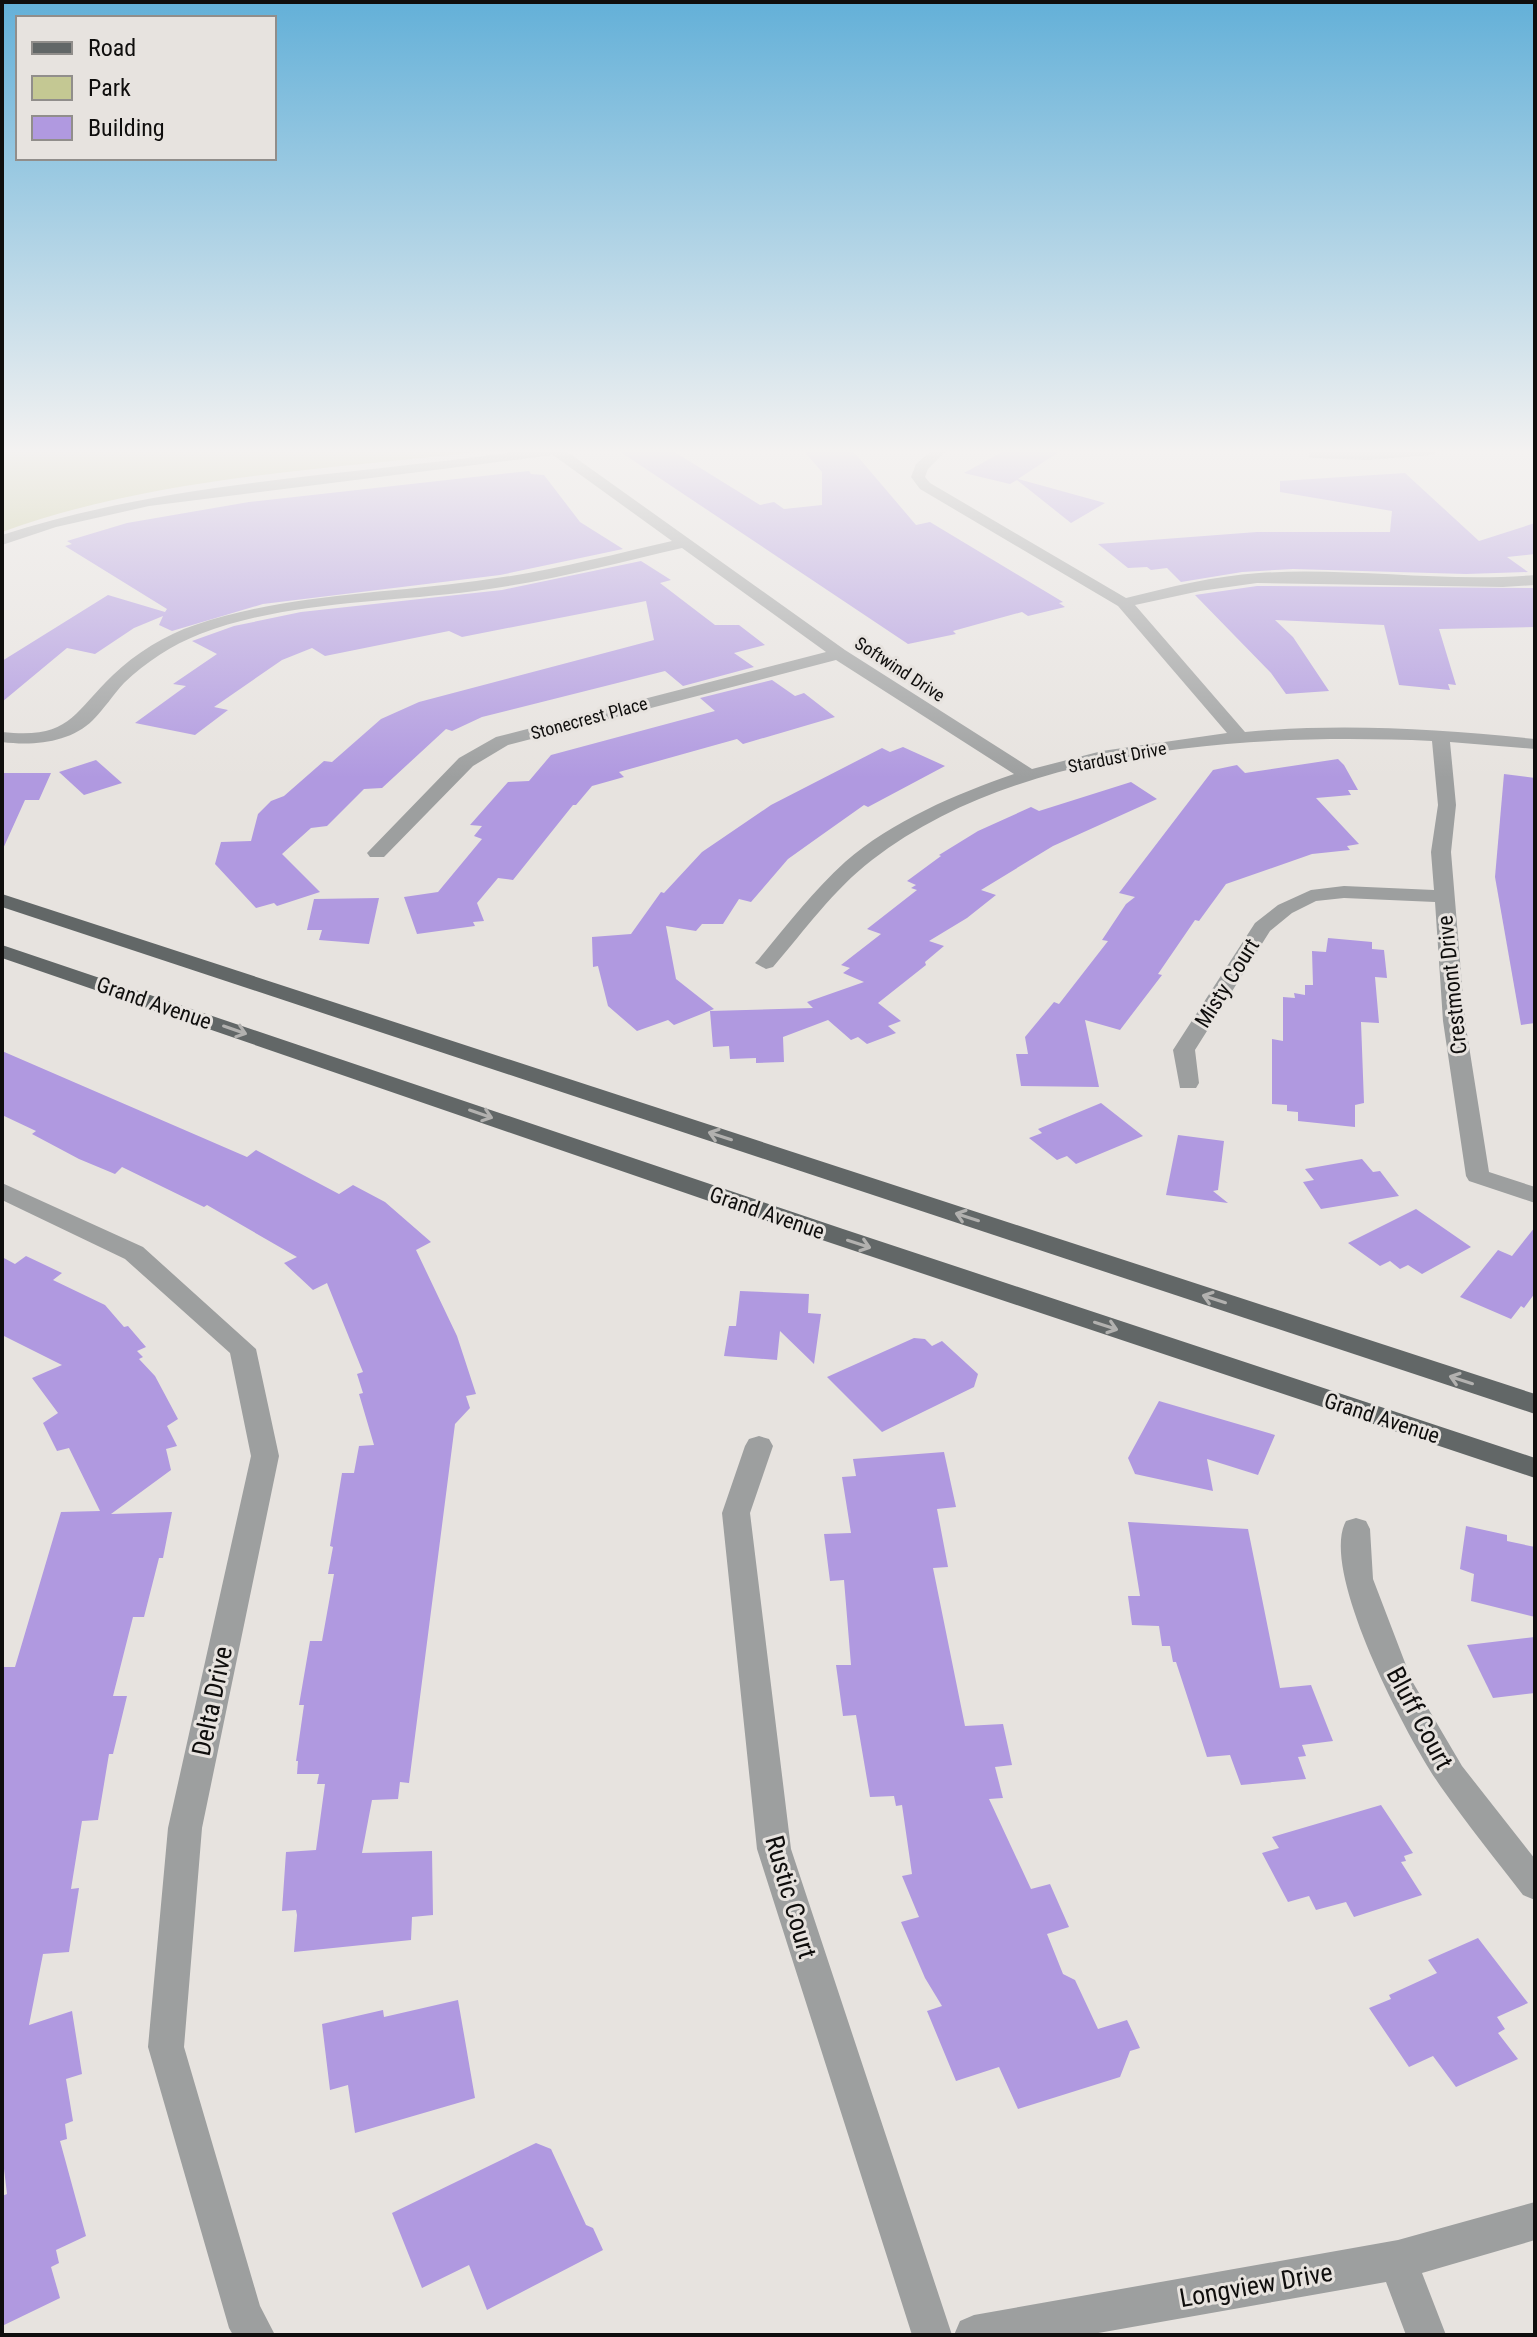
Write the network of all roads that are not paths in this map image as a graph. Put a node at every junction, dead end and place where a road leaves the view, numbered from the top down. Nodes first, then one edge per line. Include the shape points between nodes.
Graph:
1 (601, 560) edge
2 (709, 560) edge
3 (1051, 560) edge
4 (1535, 580) edge
5 (1124, 603) junction
6 (839, 654) junction
7 (1440, 734) junction
8 (1239, 736) junction
9 (2, 737) edge
10 (1535, 744) edge
11 (1029, 776) junction
12 (377, 853) dead end
13 (1443, 896) junction
14 (2, 900) edge
15 (2, 951) edge
16 (766, 963) dead end
17 (1188, 1083) dead end
18 (2, 1191) edge
19 (1535, 1195) edge
20 (1535, 1404) edge
21 (759, 1446) dead end
22 (1535, 1468) edge
23 (1356, 1529) dead end
24 (1535, 1885) edge
25 (1535, 2221) edge
26 (1398, 2260) junction
27 (255, 2335) edge
28 (932, 2335) edge
29 (974, 2335) edge
30 (1426, 2335) edge

1 - 9 street via 479,585 255,612 199,628 143,659 82,721 36,738
2 - 6 street, Softwind Drive
3 - 5 street
4 - 5 street via 1464,584 1273,577
5 - 8 street
6 - 11 street, Softwind Drive
6 - 12 street, Stonecrest Place via 502,741 466,762
7 - 8 street, Stardust Drive
7 - 10 street, Stardust Drive
7 - 13 street, Crestmont Drive via 1447,805
8 - 11 street, Stardust Drive via 1120,754
11 - 16 street, Stardust Drive via 958,801 866,855
13 - 17 street, Misty Court via 1344,892 1311,896 1285,909 1262,927 1184,1050
13 - 19 street, Crestmont Drive via 1454,1021 1478,1176
20 -> 14 main road
15 -> 22 main road, Grand Avenue
18 - 27 street, Delta Drive via 134,1253 243,1349 265,1456 185,1828 166,2047 243,2314
21 - 28 street, Rustic Court via 736,1513 774,1849
23 - 24 street, Bluff Court via 1358,1579 1398,1684 1451,1776
25 - 26 street, Longview Drive
26 - 29 street, Longview Drive
26 - 30 street

